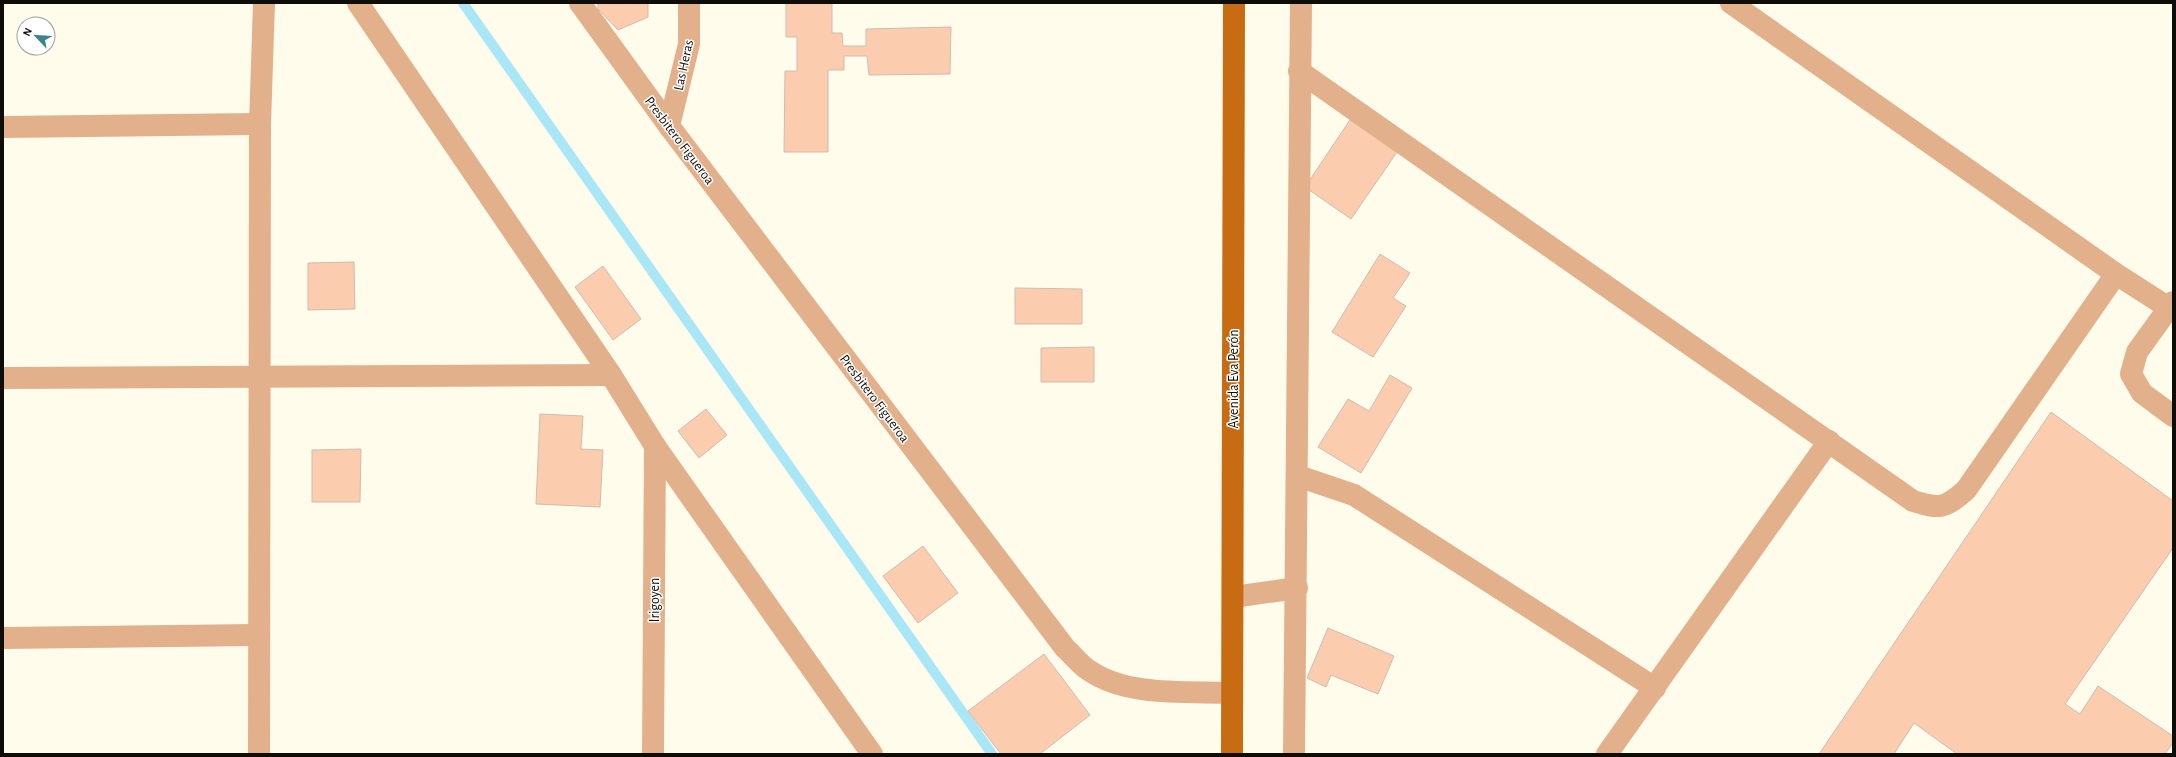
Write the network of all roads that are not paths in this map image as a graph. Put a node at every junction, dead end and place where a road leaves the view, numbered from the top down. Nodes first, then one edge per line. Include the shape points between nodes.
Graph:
1 (264, 3) edge
2 (358, 3) edge
3 (580, 3) edge
4 (689, 3) edge
5 (1234, 3) edge
6 (1300, 3) edge
7 (1731, 3) edge
8 (1299, 71) junction
9 (260, 124) junction
10 (669, 126) junction
11 (3, 127) edge
12 (2116, 274) junction
13 (2171, 305) edge
14 (611, 375) junction
15 (258, 376) junction
16 (3, 378) edge
17 (2173, 416) edge
18 (1829, 442) junction
19 (655, 446) junction
20 (1298, 476) junction
21 (1297, 588) junction
22 (1233, 597) junction
23 (260, 635) junction
24 (3, 638) edge
25 (1655, 688) junction
26 (1232, 693) junction
27 (258, 754) edge
28 (653, 754) edge
29 (872, 754) edge
30 (1232, 754) edge
31 (1294, 754) edge
32 (1607, 754) edge

1 - 9 street
2 - 14 street
3 - 10 street, Presbitero Figueroa
4 - 10 street, Las Heras via 689,44
5 - 22 main road, Avenida Eva Perón
6 - 8 street
7 - 12 street
8 - 18 street
8 - 20 street
9 - 11 street
9 - 15 street
10 - 26 street, Presbitero Figueroa via 1065,648 1090,671 1119,685 1148,690
12 - 13 street
12 - 18 street via 1966,490 1950,504 1933,507 1913,501
13 - 17 street via 2138,352 2131,374 2142,393
14 - 15 street
14 - 19 street
15 - 16 street
15 - 23 street
18 - 25 street
19 - 28 street, Irigoyen
19 - 29 street
20 - 21 street
20 - 25 street via 1354,494
21 - 22 street
21 - 31 street
22 - 26 main road, Avenida Eva Perón
23 - 24 street
23 - 27 street
25 - 32 street
26 - 30 main road, Avenida Eva Perón

